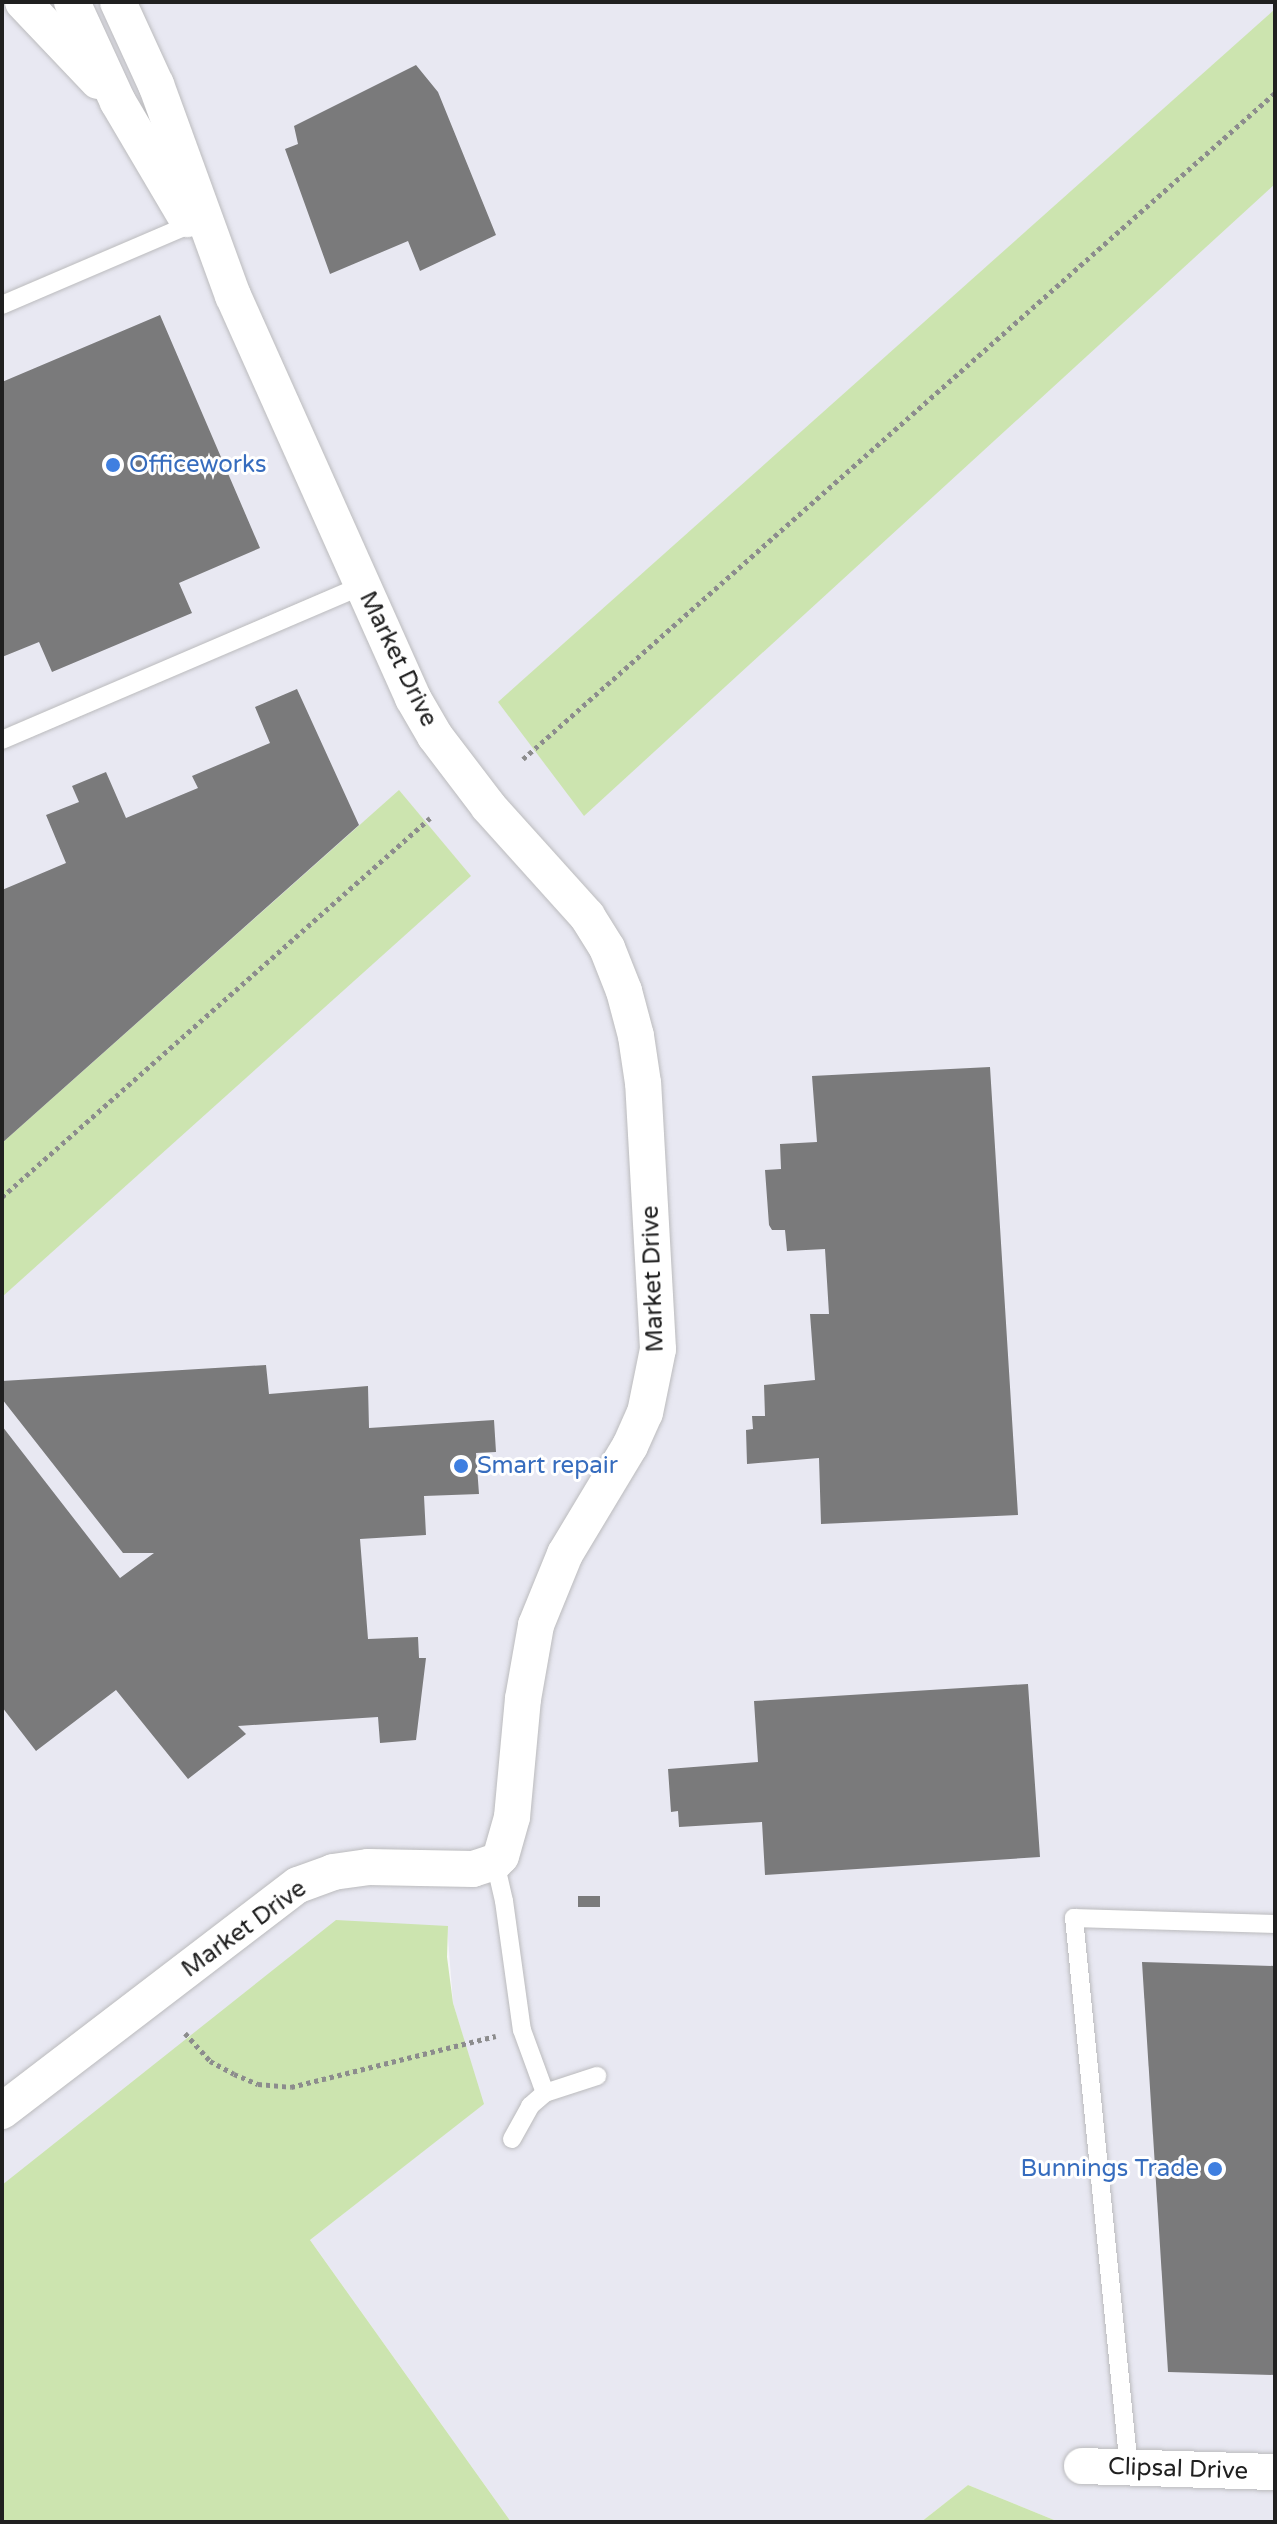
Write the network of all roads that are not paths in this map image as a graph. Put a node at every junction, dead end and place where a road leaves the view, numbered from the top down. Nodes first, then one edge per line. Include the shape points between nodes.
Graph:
1 (23, 2) edge
2 (72, 2) edge
3 (118, 2) edge
4 (118, 102) junction
5 (198, 222) junction
6 (2, 305) edge
7 (363, 585) junction
8 (2, 740) edge
9 (495, 1862) junction
10 (1275, 1924) edge
11 (597, 2076) dead end
12 (545, 2093) junction
13 (2, 2111) edge
14 (512, 2139) dead end
15 (1082, 2466) dead end
16 (1129, 2468) junction
17 (1275, 2472) edge

1 - 4 street
2 - 4 street, Market Drive
3 - 5 street, Market Drive via 156,85
4 - 5 street, Market Drive
5 - 6 lane
5 - 7 street, Market Drive
7 - 8 lane
7 - 9 street, Market Drive via 435,736 489,807 587,916 607,948 624,991 643,1083 658,1308 653,1384 630,1446 565,1554 536,1625 509,1833
9 - 12 lane via 522,2030
9 - 13 street, Market Drive via 473,1869 368,1867 298,1885
10 - 16 lane via 1074,1918
11 - 12 lane
12 - 14 lane via 530,2106
15 - 16 street, Clipsal Drive
16 - 17 street, Clipsal Drive

